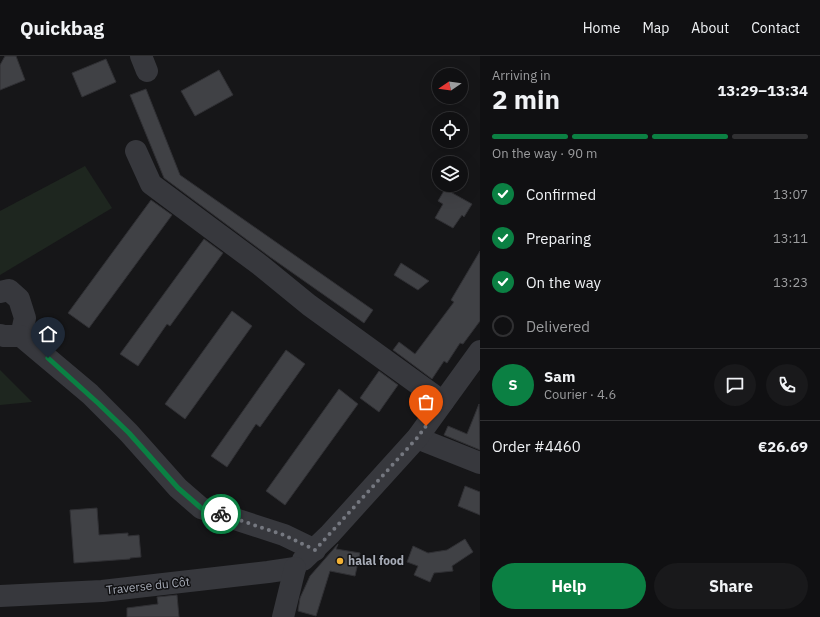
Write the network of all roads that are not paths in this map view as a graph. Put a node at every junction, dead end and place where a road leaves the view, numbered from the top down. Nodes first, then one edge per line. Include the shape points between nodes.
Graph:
1 (136, 151) dead end
2 (0, 292) edge
3 (11, 335) edge
4 (480, 351) edge
5 (443, 402) junction
6 (417, 438) junction
7 (480, 463) edge
8 (315, 550) junction
9 (295, 568) junction
10 (0, 596) edge
11 (283, 617) edge

1 - 5 street via 151,184 309,305
2 - 3 street via 9,290 19,299 25,318
3 - 8 street via 90,394 178,488 201,508 284,535
4 - 5 street
5 - 6 street
6 - 7 street
6 - 8 street
8 - 9 street
9 - 10 street, Traverse du Côt via 102,592
9 - 11 street

